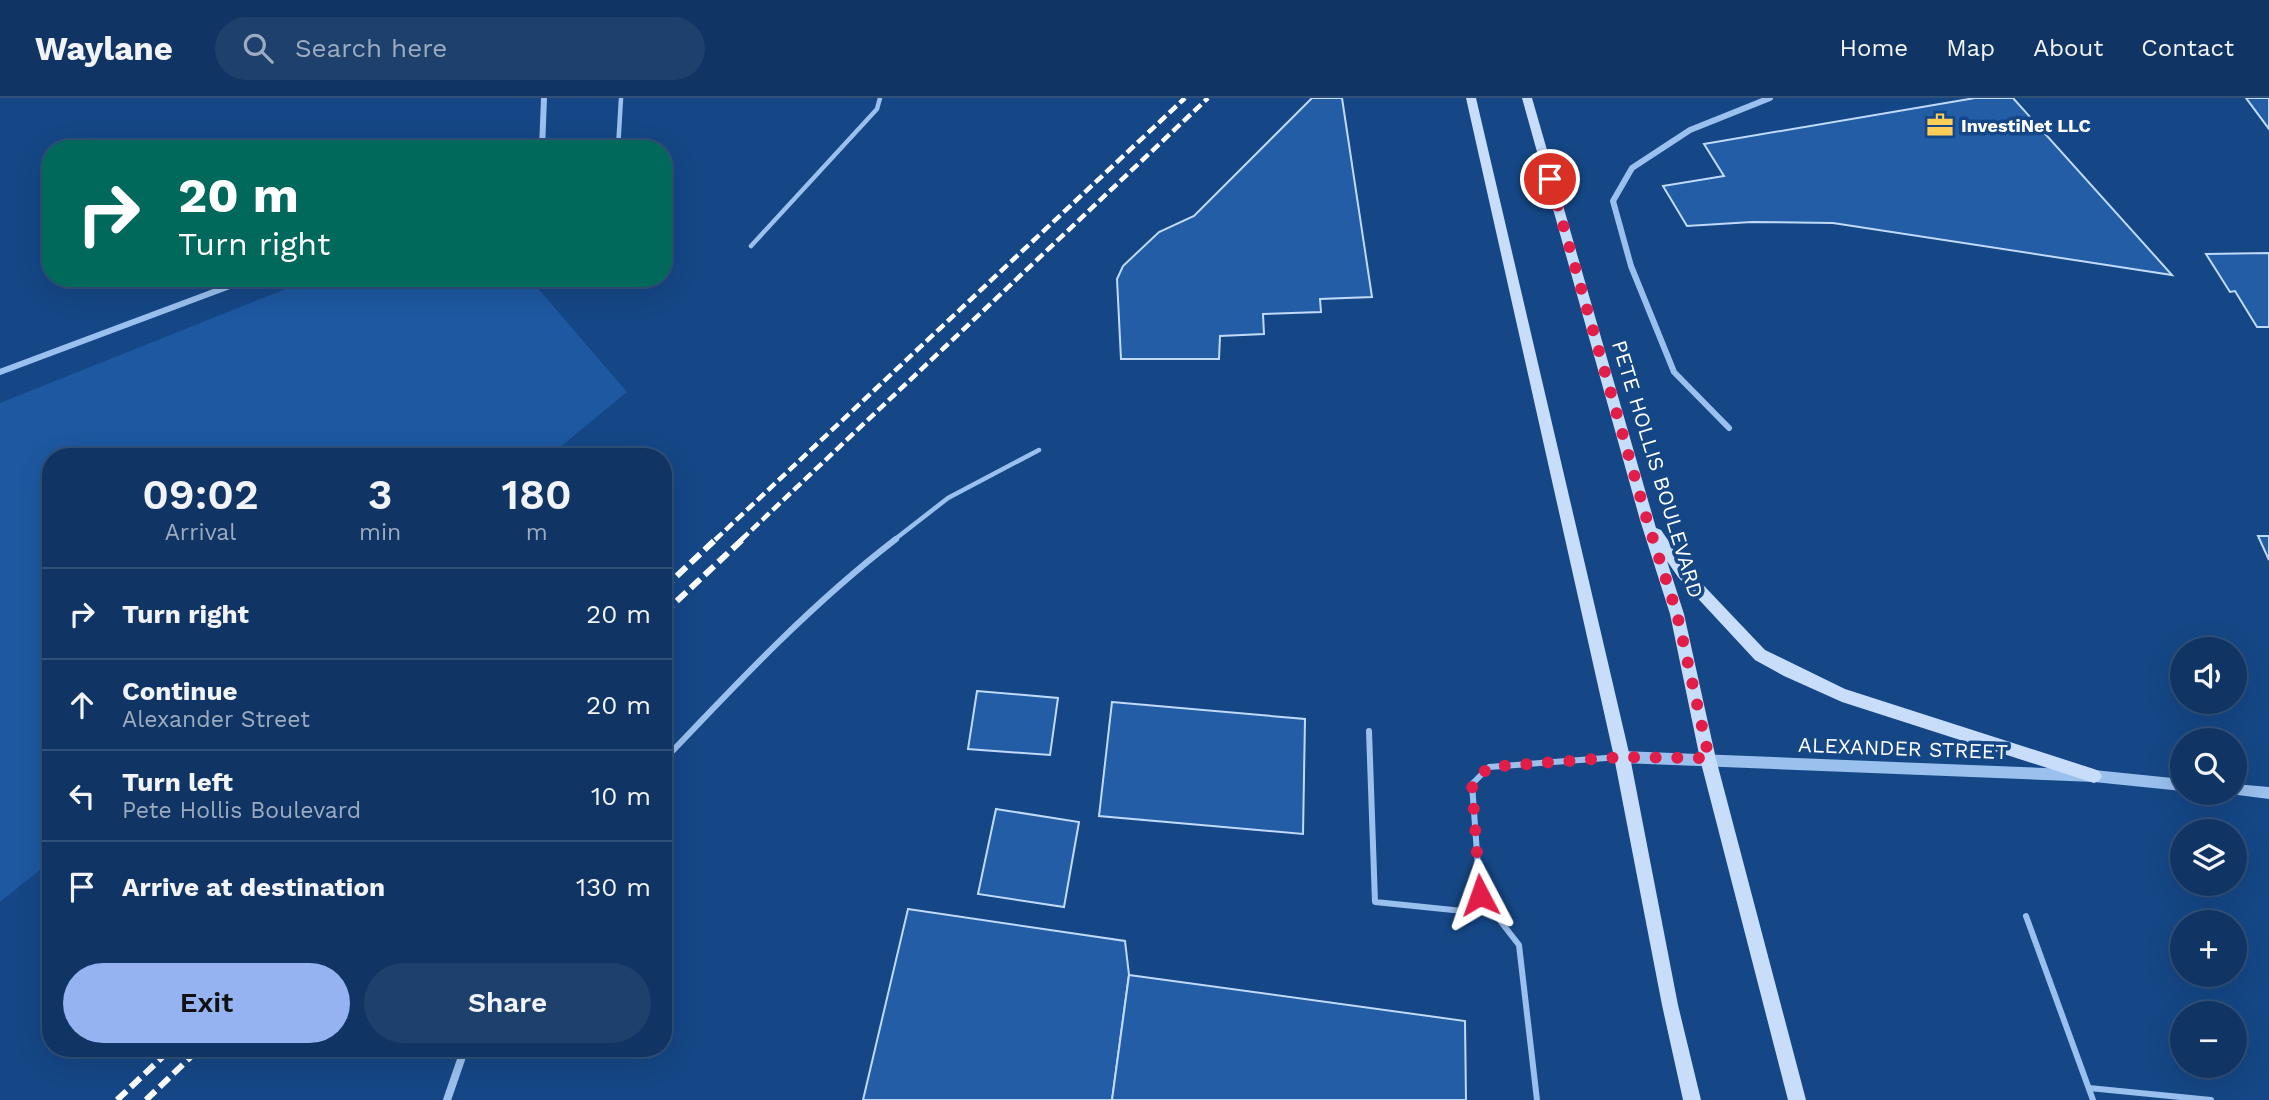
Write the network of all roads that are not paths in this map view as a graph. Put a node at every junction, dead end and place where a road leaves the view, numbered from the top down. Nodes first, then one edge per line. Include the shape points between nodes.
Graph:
1 (544, 98) edge
2 (621, 98) edge
3 (880, 98) edge
4 (1471, 98) edge
5 (1527, 98) edge
6 (1770, 98) edge
7 (542, 140) edge
8 (619, 140) edge
9 (751, 246) dead end
10 (226, 287) edge
11 (0, 372) edge
12 (1729, 428) dead end
13 (1039, 450) dead end
14 (1647, 520) junction
15 (1369, 730) dead end
16 (672, 752) edge
17 (1622, 757) junction
18 (1709, 758) junction
19 (2095, 776) junction
20 (2170, 784) edge
21 (2247, 791) edge
22 (2269, 793) edge
23 (1480, 895) junction
24 (2026, 916) dead end
25 (462, 1057) edge
26 (2089, 1088) junction
27 (447, 1100) edge
28 (1537, 1100) edge
29 (1692, 1100) edge
30 (1797, 1100) edge
31 (2093, 1100) edge
32 (2211, 1100) edge

1 - 7 street
2 - 8 lane
3 - 9 lane via 877,109
4 - 17 main road
5 - 14 main road, PETE HOLLIS BOULEVARD
6 - 12 street via 1690,130 1632,168 1613,201 1631,266 1674,372
10 - 11 street
13 - 16 lane via 948,498 848,576 774,644
14 - 18 main road, PETE HOLLIS BOULEVARD via 1677,614
14 - 19 main road via 1683,573 1760,655 1842,695
15 - 23 lane via 1375,902 1463,911
17 - 18 street, ALEXANDER STREET
17 - 23 lane via 1489,767 1472,784
17 - 29 main road
18 - 19 street, ALEXANDER STREET
18 - 30 main road, PETE HOLLIS BOULEVARD
19 - 20 street, ALEXANDER STREET
21 - 22 street
23 - 28 lane via 1519,945
24 - 26 lane
25 - 27 street
26 - 31 lane
26 - 32 lane

